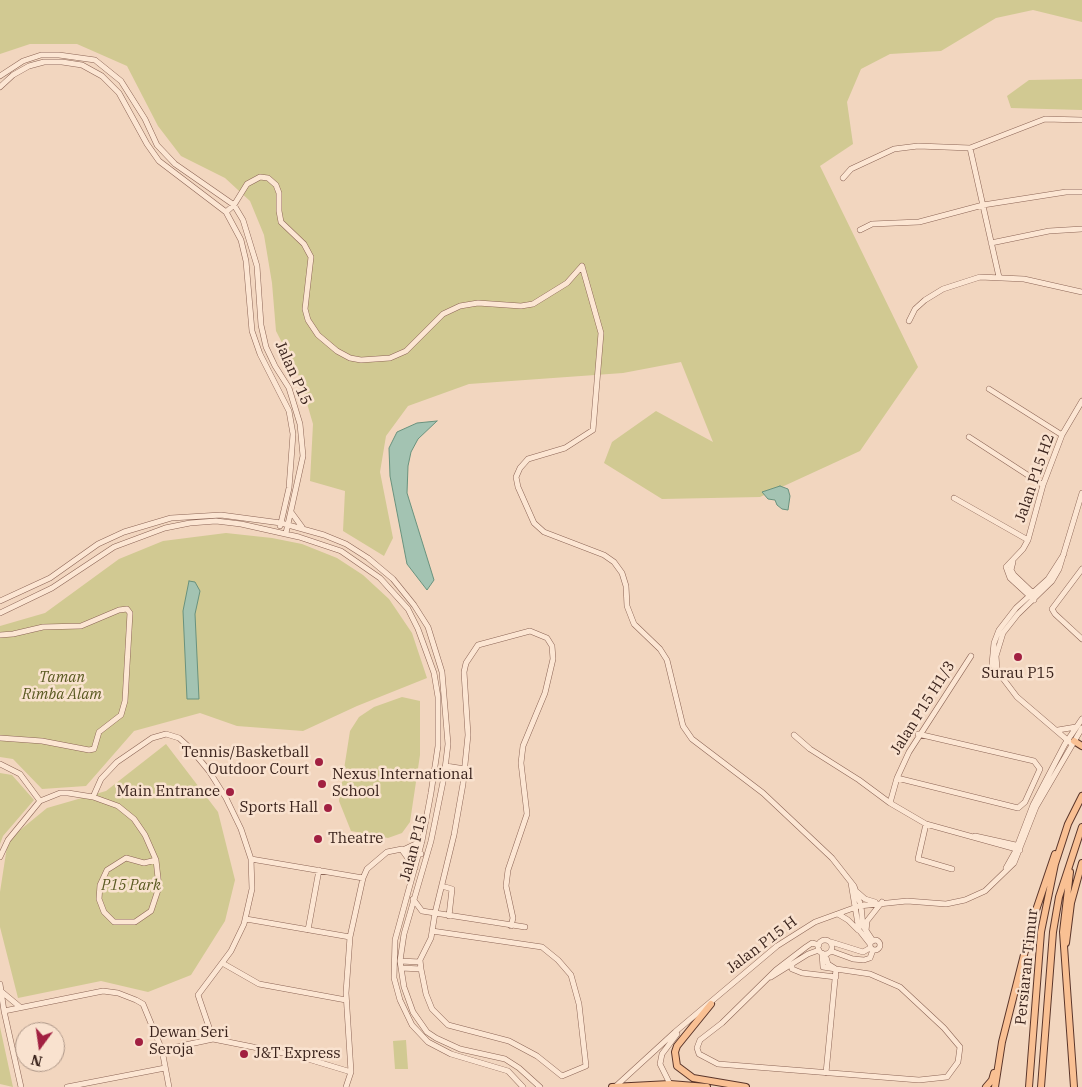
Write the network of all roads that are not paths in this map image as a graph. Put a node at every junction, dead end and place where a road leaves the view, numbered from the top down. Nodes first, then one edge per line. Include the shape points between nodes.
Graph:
1 (0, 76) edge
2 (0, 87) edge
3 (1082, 120) edge
4 (970, 148) junction
5 (843, 178) dead end
6 (1082, 192) edge
7 (234, 205) junction
8 (983, 205) junction
9 (226, 212) junction
10 (1082, 229) edge
11 (860, 230) dead end
12 (991, 243) junction
13 (999, 277) junction
14 (1082, 292) edge
15 (909, 322) dead end
16 (989, 389) dead end
17 (1082, 401) edge
18 (1062, 435) junction
19 (968, 437) dead end
20 (1043, 486) junction
21 (1082, 493) edge
22 (954, 498) dead end
23 (285, 510) junction
24 (291, 512) junction
25 (171, 518) junction
26 (270, 520) junction
27 (281, 523) junction
28 (288, 525) junction
29 (173, 526) junction
30 (304, 529) junction
31 (279, 531) junction
32 (286, 533) junction
33 (1028, 540) junction
34 (1064, 554) junction
35 (1082, 572) edge
36 (1022, 586) junction
37 (1041, 586) junction
38 (1033, 597) junction
39 (0, 601) edge
40 (1016, 608) junction
41 (0, 613) edge
42 (0, 635) edge
43 (1082, 639) edge
44 (971, 656) dead end
45 (442, 672) junction
46 (998, 672) junction
47 (434, 673) junction
48 (1082, 719) edge
49 (1079, 727) edge
50 (1057, 730) junction
51 (918, 734) junction
52 (794, 735) dead end
53 (0, 738) edge
54 (1074, 742) edge
55 (1063, 749) junction
56 (0, 764) edge
57 (446, 766) junction
58 (465, 769) junction
59 (897, 778) junction
60 (1082, 796) edge
61 (93, 798) junction
62 (40, 801) junction
63 (890, 803) junction
64 (926, 824) junction
65 (1068, 824) junction
66 (1082, 827) edge
67 (1020, 836) junction
68 (422, 841) junction
69 (1003, 844) junction
70 (1018, 848) junction
71 (1074, 848) junction
72 (402, 849) junction
73 (419, 853) junction
74 (426, 856) junction
75 (0, 857) edge
76 (251, 859) junction
77 (156, 860) junction
78 (1009, 863) junction
79 (1082, 863) edge
80 (415, 868) junction
81 (952, 869) dead end
82 (319, 870) junction
83 (363, 878) junction
84 (442, 886) junction
85 (986, 890) junction
86 (855, 894) junction
87 (413, 899) junction
88 (880, 902) junction
89 (858, 906) junction
90 (845, 911) junction
91 (435, 913) junction
92 (838, 914) junction
93 (449, 916) junction
94 (246, 919) junction
95 (512, 926) junction
96 (525, 928) dead end
97 (308, 930) junction
98 (432, 931) junction
99 (866, 931) junction
100 (860, 932) junction
101 (350, 937) junction
102 (830, 942) junction
103 (872, 946) junction
104 (821, 951) junction
105 (831, 951) junction
106 (400, 961) junction
107 (420, 962) junction
108 (224, 964) junction
109 (1064, 964) junction
110 (792, 965) junction
111 (401, 968) junction
112 (421, 969) junction
113 (836, 969) junction
114 (784, 970) junction
115 (802, 973) junction
116 (836, 977) junction
117 (768, 978) junction
118 (0, 984) edge
119 (2, 992) junction
120 (346, 1000) junction
121 (711, 1004) junction
122 (22, 1007) junction
123 (4, 1011) junction
124 (683, 1026) junction
125 (213, 1039) junction
126 (1002, 1042) junction
127 (162, 1050) junction
128 (165, 1068) junction
129 (351, 1072) junction
130 (826, 1073) junction
131 (675, 1085) edge
132 (21, 1087) edge
133 (67, 1087) edge
134 (169, 1087) edge
135 (346, 1087) edge
136 (523, 1087) edge
137 (540, 1087) edge
138 (614, 1087) edge
139 (706, 1087) edge
140 (746, 1087) edge
141 (986, 1087) edge
142 (996, 1087) edge
143 (1028, 1087) edge
144 (1042, 1087) edge
145 (1073, 1087) edge

1 - 7 street via 23,61 41,55 95,60 122,81 156,145 175,164
2 - 9 street via 21,71 44,62 82,65 102,76 119,93 159,161
3 - 4 street via 1045,119
4 - 5 street via 918,146 894,149 851,169
4 - 8 street
6 - 8 street
7 - 9 street
7 - 24 street, Jalan P15 via 243,220 257,266 260,325 266,347 289,388 300,424 303,456
7 - 86 street via 247,184 260,177 268,178 276,185 281,222 304,244 311,257 305,309 308,320 318,335 337,352 355,359 372,361 406,351 443,314 460,306 478,303 533,304 567,283 582,266 602,333 593,430 565,448 528,459 516,477 524,500 534,523 544,532 614,562 622,573 626,606 634,624 667,660 682,726 692,739 743,776 821,846 849,878
8 - 11 street via 918,222 872,224
8 - 12 street
9 - 23 street, Jalan P15 via 241,240 246,261 252,331 263,361 289,411 293,456
10 - 12 street via 1049,231
12 - 13 street
13 - 14 street
13 - 15 street via 980,277 943,289 915,309
16 - 18 street
17 - 18 street, Jalan P15 H2
18 - 20 street, Jalan P15 H2
19 - 20 street
20 - 33 street, Jalan P15 H2
21 - 34 street
22 - 33 street
23 - 26 street
23 - 27 street, Jalan P15
24 - 28 street, Jalan P15
24 - 30 street
25 - 26 street via 221,515
25 - 29 street
25 - 39 street via 124,532 98,544 50,578
26 - 27 street
27 - 28 street
27 - 31 street, Jalan P15
28 - 30 street, Jalan P15
28 - 32 street, Jalan P15
29 - 31 street, Jalan P15 via 216,521
29 - 41 street, Jalan P15 via 114,547 52,588
30 - 45 street, Jalan P15 via 346,544 393,579 428,627
31 - 32 street, Jalan P15
32 - 47 street, Jalan P15 via 341,552 380,578 408,609
33 - 36 street, Jalan P15 H2 via 1011,570
34 - 37 street
34 - 38 street via 1052,581
35 - 43 street via 1052,610
36 - 37 street
36 - 38 street, Jalan P15 H2
36 - 40 street via 1023,596
37 - 38 street
38 - 40 street
38 - 46 street via 1003,633 996,656
40 - 46 street via 999,630 994,643 992,664
42 - 53 street via 43,627 81,626 119,610 126,609 130,613 125,701 121,715 99,732 94,748 89,750 42,741
44 - 51 street, Jalan P15 H1/3
45 - 47 street
45 - 57 street, Jalan P15 via 447,720
46 - 50 street via 1017,697
47 - 68 street, Jalan P15 via 438,697 438,746
48 - 49 street, Jalan P15 H
49 - 50 street
49 - 54 street, Jalan P15 H
50 - 54 street
50 - 55 street
51 - 59 street, Jalan P15 H1/3
51 - 59 street via 1034,761 1040,769 1025,802 1018,808
52 - 63 street
54 - 55 street, Jalan P15 H
54 - 70 street, Jalan P15 H via 1036,807
55 - 67 street, Jalan P15 H
56 - 62 street via 20,774
57 - 58 street
57 - 74 street, Jalan P15
58 - 84 street
58 - 95 street via 468,735 464,672 472,651 478,645 530,631 547,638 552,646 553,659 545,693 523,746 527,814 508,870 506,886
59 - 63 street, Jalan P15 H1/3
60 - 65 main road, Persiaran Timur
61 - 62 street via 60,793
61 - 76 street via 101,779 122,758 159,735 172,735 190,748 222,791 241,829
61 - 77 street via 118,806 134,819 146,835
62 - 75 street via 8,840
63 - 64 street
64 - 69 street
64 - 81 street via 918,859
65 - 126 main road via 1043,886
65 - 143 main road, Persiaran Timur via 1041,932
66 - 71 main road, Persiaran Timur
67 - 69 street
67 - 70 street, Jalan P15 H
68 - 72 street
68 - 73 street, Jalan P15
69 - 70 street
69 - 78 street via 1010,853
70 - 78 street, Jalan P15 H
70 - 85 street, Jalan P15 H via 1014,863
71 - 109 main road via 1065,906
71 - 144 main road, Persiaran Timur via 1059,897 1054,932
72 - 73 street
72 - 80 street
72 - 83 street via 379,858
73 - 74 street
73 - 80 street, Jalan P15
74 - 87 street, Jalan P15
76 - 82 street
76 - 94 street via 252,889
77 - 77 street via 159,887 151,911 135,922 114,922 104,912 99,899 100,885 107,870 126,858 144,863
78 - 85 street, Jalan P15 H
79 - 109 main road via 1071,903
80 - 136 street, Jalan P15 via 394,948 394,978 406,1015 428,1042 451,1054 508,1071
82 - 83 street
82 - 97 street
83 - 101 street
84 - 91 street
84 - 93 street via 452,889
85 - 88 street, Jalan P15 H via 965,900 946,904
86 - 88 street
86 - 89 street
86 - 90 street
87 - 91 street via 422,911
87 - 106 street, Jalan P15
88 - 89 street, Jalan P15 H
88 - 99 street via 868,921
89 - 90 street, Jalan P15 H
89 - 99 street
89 - 100 street
90 - 92 street, Jalan P15 H
91 - 93 street
91 - 98 street
92 - 100 street
92 - 121 street, Jalan P15 H via 815,922 778,946
93 - 95 street
94 - 97 street
94 - 108 street
95 - 96 street
97 - 101 street
98 - 107 street
98 - 112 street via 542,947 571,975 587,1065 562,1076 537,1056 509,1041 448,1025 432,1009
99 - 103 street
100 - 103 street
101 - 120 street
102 - 103 street via 863,952
102 - 104 street via 824,940
102 - 105 street
103 - 105 street via 870,958 864,960
104 - 105 street
104 - 110 street
104 - 113 street via 823,967
104 - 117 street via 812,943
106 - 107 street
106 - 111 street, Jalan P15
107 - 112 street
108 - 120 street via 257,984
108 - 125 street via 198,995
109 - 145 main road
110 - 114 street
110 - 115 street via 792,969
111 - 112 street
111 - 137 street, Jalan P15 via 409,1005 427,1032 447,1044 505,1059
113 - 116 street
113 - 130 street via 870,974 900,987 960,1047 958,1062 947,1077 919,1080
114 - 115 street
114 - 117 street
115 - 116 street
116 - 130 street
117 - 130 street via 700,1040 699,1054 718,1064
118 - 119 street
119 - 122 street
119 - 123 street
120 - 129 street
121 - 124 street, Jalan P15 H
121 - 140 main road via 677,1046 677,1066 693,1078
122 - 123 street
122 - 127 street via 99,992 128,996 143,1004
123 - 132 street
124 - 131 street, Jalan P15 H via 662,1054 660,1064
124 - 138 street, Jalan P15 H
125 - 127 street
125 - 129 street via 298,1056
126 - 141 main road via 992,1080
126 - 142 main road
127 - 128 street
128 - 133 street
128 - 134 street
129 - 135 street
131 - 138 main road
131 - 139 main road

